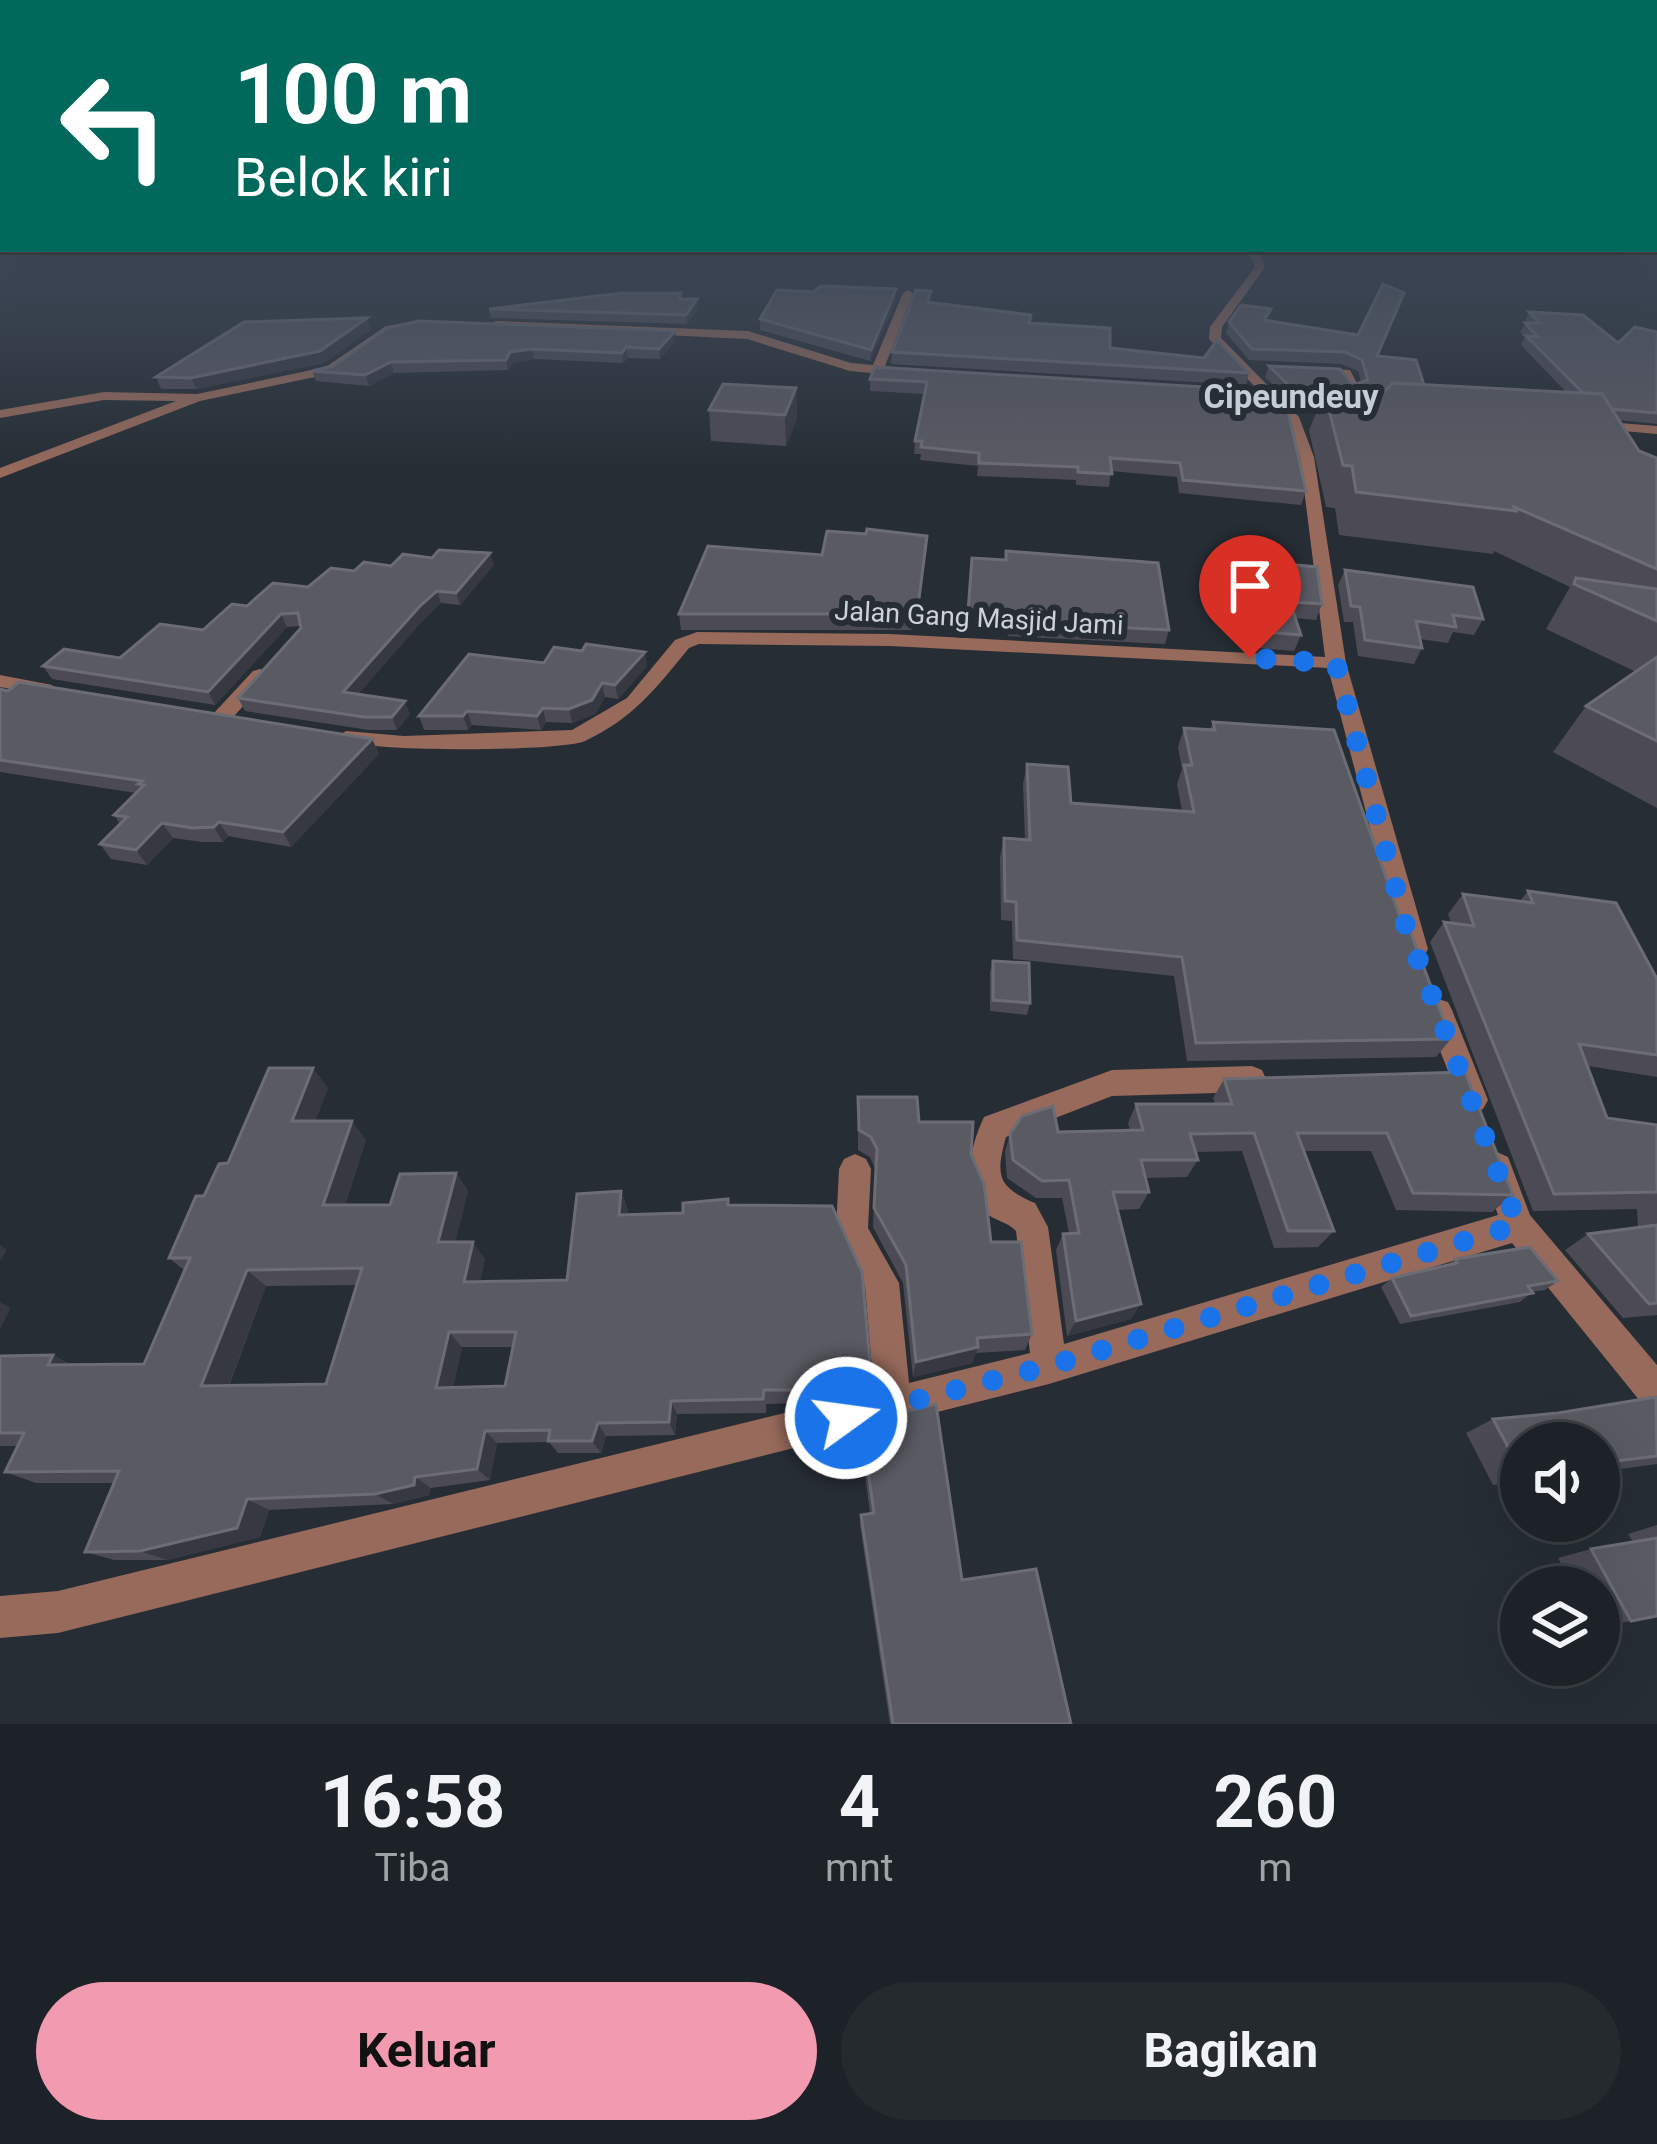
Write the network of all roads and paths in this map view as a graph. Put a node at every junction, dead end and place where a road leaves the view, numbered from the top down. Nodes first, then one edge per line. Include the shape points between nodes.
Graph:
1 (900, 313) edge
2 (1226, 313) edge
3 (464, 324) edge
4 (486, 324) edge
5 (1248, 368) junction
6 (1271, 369) edge
7 (1294, 370) edge
8 (877, 371) junction
9 (924, 374) edge
10 (1353, 389) edge
11 (1250, 393) edge
12 (1273, 395) junction
13 (196, 398) junction
14 (0, 414) edge
15 (1294, 420) junction
16 (1321, 422) edge
17 (1576, 425) edge
18 (1657, 430) edge
19 (0, 473) edge
20 (282, 650) edge
21 (1336, 663) junction
22 (0, 681) edge
23 (66, 692) edge
24 (221, 718) edge
25 (327, 735) edge
26 (1276, 1078) edge
27 (855, 1169) dead end
28 (1518, 1225) junction
29 (1049, 1366) junction
30 (1657, 1393) edge
31 (893, 1406) junction
32 (0, 1617) edge

1 - 8 street
2 - 5 street via 1216,327 1222,348
3 - 13 street via 398,325 331,370
4 - 8 street via 748,335
5 - 6 street
5 - 12 street
7 - 10 street via 1341,372
8 - 9 street
11 - 12 street
12 - 15 street
13 - 14 street via 104,396
13 - 19 street
15 - 16 street
15 - 21 street
17 - 18 street
20 - 24 street
21 - 25 street, Jalan Gang Masjid Jami via 734,637 682,644 642,692 595,727 560,740 404,743
21 - 28 street via 1451,1073
22 - 23 street
26 - 29 street via 1112,1083 995,1127 985,1148 990,1189 1032,1227
27 - 31 street via 852,1231 882,1282
28 - 29 street
28 - 30 street
29 - 31 street
31 - 32 street via 58,1612

